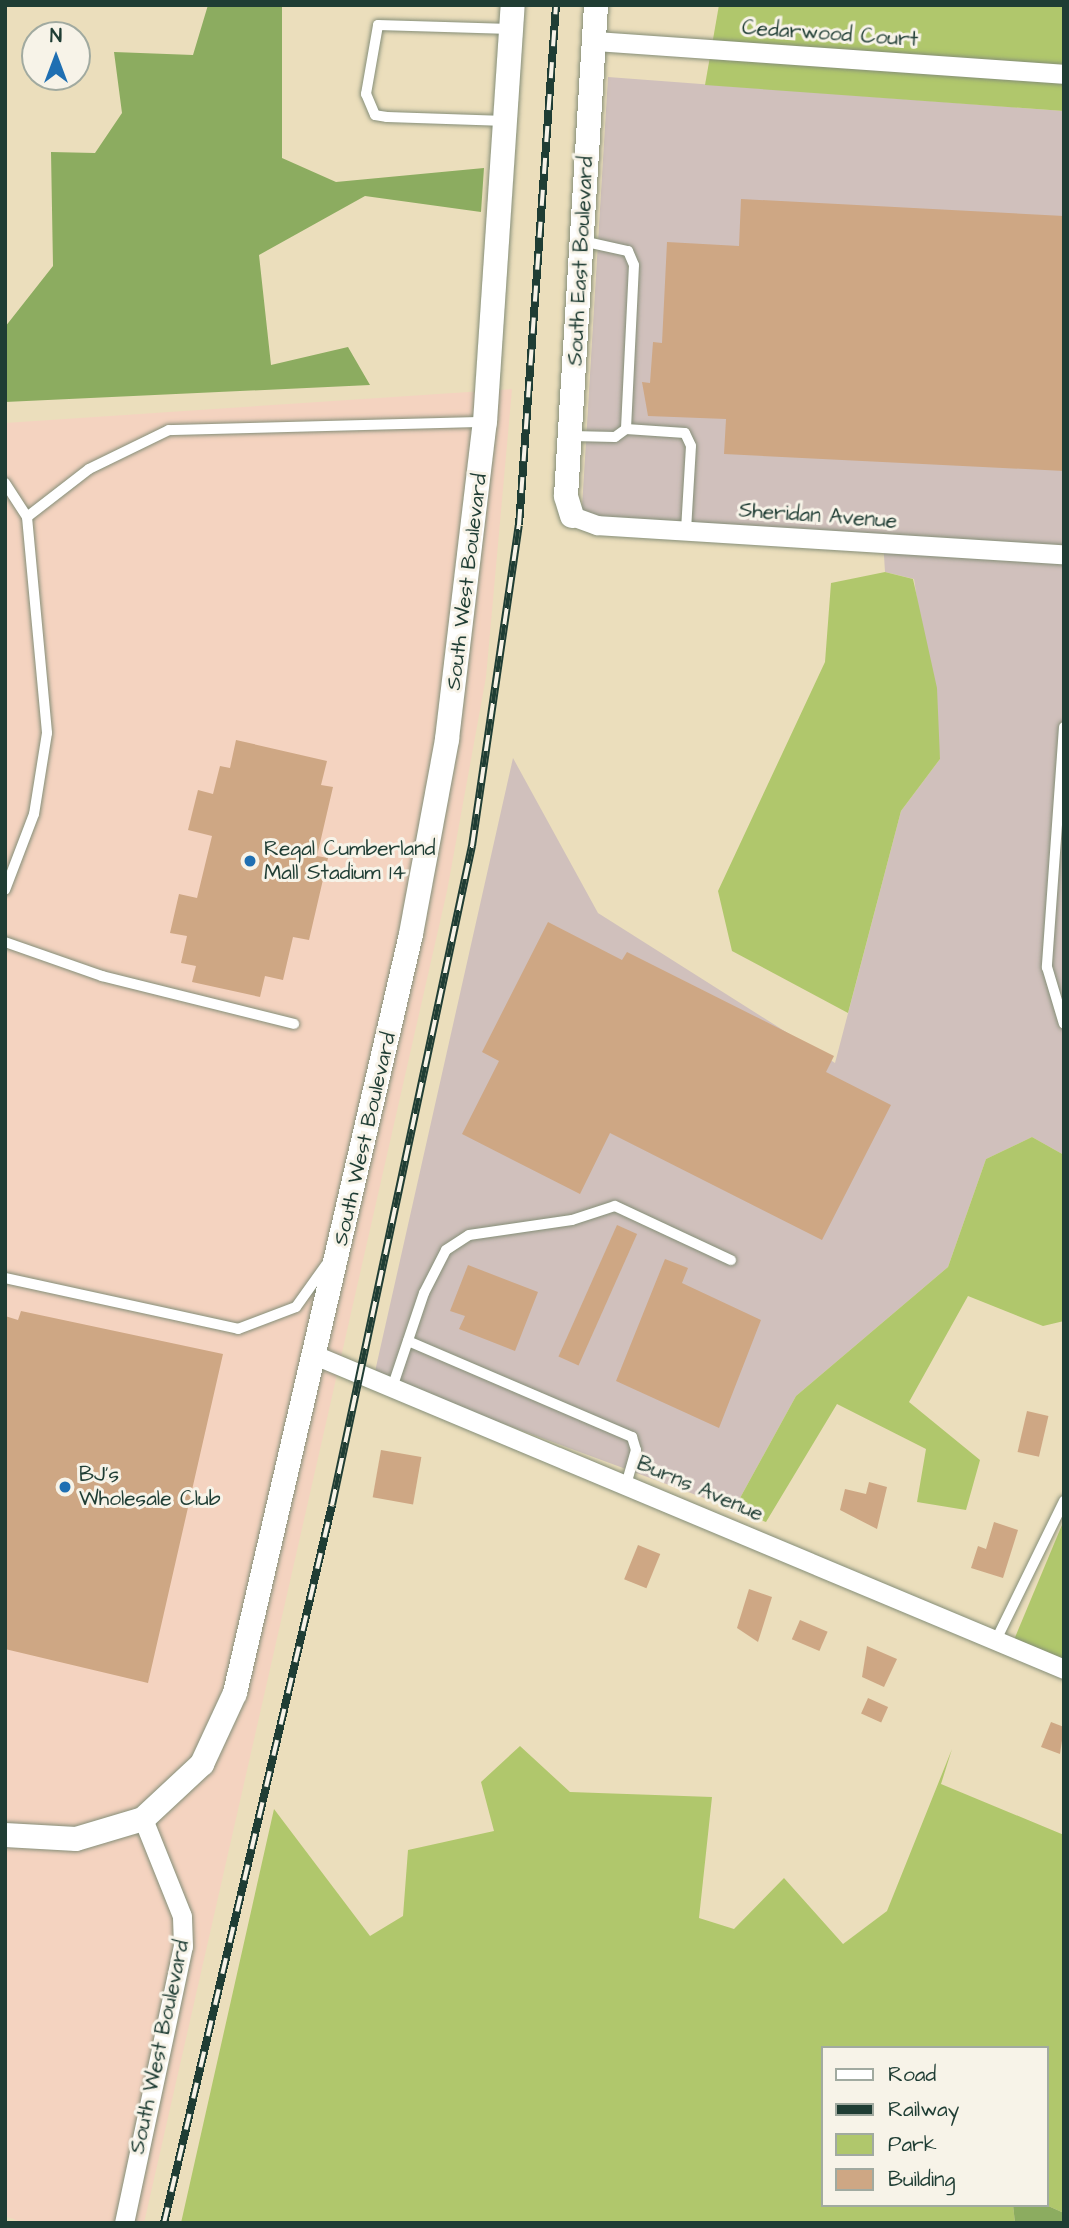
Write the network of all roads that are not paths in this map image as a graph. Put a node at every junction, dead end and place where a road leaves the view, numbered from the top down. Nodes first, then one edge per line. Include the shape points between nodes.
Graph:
1 (596, 5) edge
2 (512, 17) edge
3 (594, 41) junction
4 (1064, 74) edge
5 (506, 121) junction
6 (582, 241) junction
7 (485, 422) junction
8 (626, 429) junction
9 (570, 436) junction
10 (5, 482) edge
11 (572, 516) joint
12 (27, 517) junction
13 (686, 532) junction
14 (1064, 554) edge
15 (1064, 727) edge
16 (5, 890) edge
17 (5, 942) edge
18 (294, 1024) dead end
19 (1064, 1024) edge
20 (342, 1242) junction
21 (731, 1260) dead end
22 (5, 1278) edge
23 (408, 1341) junction
24 (317, 1356) junction
25 (393, 1385) junction
26 (626, 1482) junction
27 (1064, 1502) edge
28 (996, 1640) junction
29 (1064, 1669) edge
30 (143, 1819) junction
31 (5, 1835) edge
32 (124, 2223) edge

1 - 3 street, South East Boulevard
2 - 5 street, South West Boulevard
2 - 5 lane via 378,25 366,94 375,115
3 - 4 street, Cedarwood Court
3 - 6 street, South East Boulevard
5 - 7 street, South West Boulevard
6 - 8 lane via 628,251 634,265
6 - 9 street, South East Boulevard
7 - 12 lane via 169,430 89,468
7 - 20 street, South West Boulevard via 464,625 433,822
8 - 9 lane via 615,437
8 - 13 lane via 685,433 691,446
9 - 11 street, South East Boulevard via 566,496
10 - 12 lane
11 - 13 street, Sheridan Avenue via 597,525
12 - 16 lane via 46,761 34,814
13 - 14 street, Sheridan Avenue
15 - 19 lane via 1047,967
17 - 18 lane via 102,976
20 - 22 lane via 296,1307 238,1329
20 - 24 street, South West Boulevard
21 - 23 lane via 615,1206 572,1220 469,1236 446,1250
23 - 25 lane
23 - 26 lane via 632,1437 636,1450
24 - 25 street, Burns Avenue
24 - 30 street, South West Boulevard via 226,1719 201,1764
25 - 26 street, Burns Avenue
26 - 28 street, Burns Avenue
27 - 28 lane
28 - 29 street, Burns Avenue
30 - 31 street via 76,1839
30 - 32 street, South West Boulevard via 177,1899 183,1937

